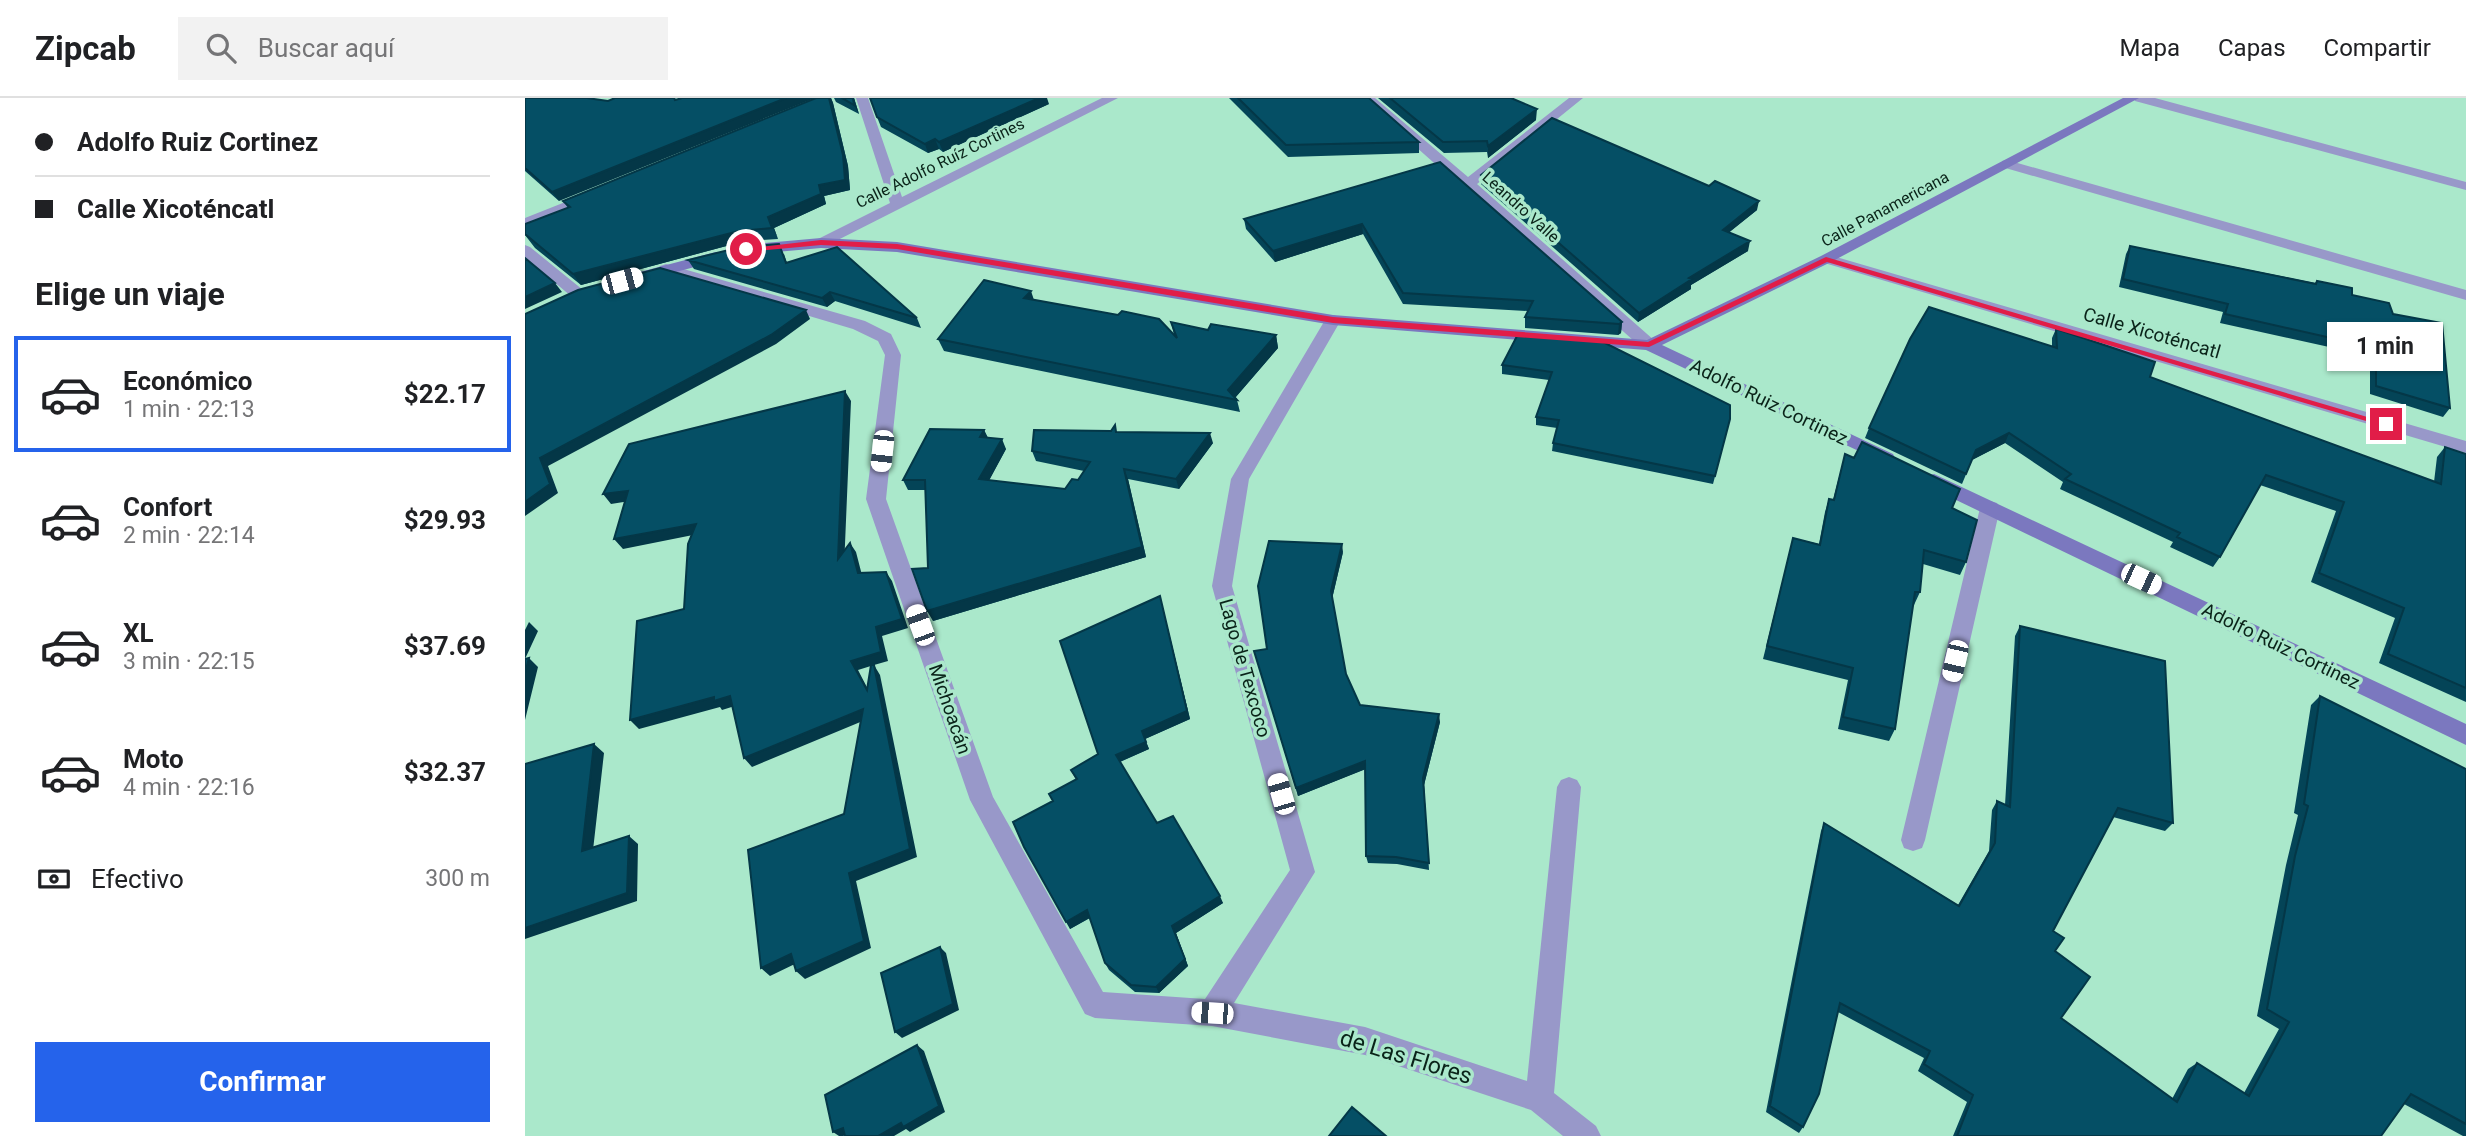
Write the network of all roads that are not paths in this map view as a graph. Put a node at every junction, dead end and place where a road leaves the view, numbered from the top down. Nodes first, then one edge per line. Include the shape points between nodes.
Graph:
1 (862, 98) edge
2 (1112, 98) edge
3 (1367, 98) edge
4 (1577, 98) edge
5 (2133, 98) edge
6 (2140, 98) edge
7 (2007, 164) junction
8 (1468, 184) junction
9 (2466, 186) edge
10 (602, 192) edge
11 (897, 203) junction
12 (525, 223) edge
13 (821, 243) junction
14 (525, 250) edge
15 (1826, 259) junction
16 (666, 269) junction
17 (628, 280) edge
18 (583, 292) joint
19 (2466, 295) edge
20 (556, 303) edge
21 (1333, 320) junction
22 (1649, 345) junction
23 (2466, 447) edge
24 (1990, 508) junction
25 (2466, 735) edge
26 (1569, 787) dead end
27 (1913, 839) dead end
28 (1212, 1013) junction
29 (1539, 1099) junction
30 (1586, 1136) edge

1 - 11 street
2 - 11 street, Calle Adolfo Ruíz Cortines
3 - 8 street, Leandro Valle
4 - 8 street
5 - 7 main road, Calle Panamericana
6 - 9 street
7 - 15 main road, Calle Panamericana
7 - 19 street
8 - 22 street, Leandro Valle
10 - 12 street
11 - 13 street, Calle Adolfo Ruíz Cortines
13 - 16 main road, Adolfo Ruiz Cortinez via 746,249
13 - 21 main road, Adolfo Ruiz Cortinez via 897,247
14 - 18 street
15 - 22 main road, Calle Panamericana
15 - 23 street, Calle Xicoténcatl
16 - 17 main road, Adolfo Ruiz Cortinez
16 - 28 street, Michoacán via 859,325 885,338 893,355 876,499 982,800 1095,1005
18 - 20 main road
21 - 22 main road, Adolfo Ruiz Cortinez
21 - 28 street, Lago de Texcoco via 1240,479 1222,586 1303,872
22 - 24 main road, Adolfo Ruiz Cortinez
24 - 25 main road, Adolfo Ruiz Cortinez
24 - 27 street
26 - 29 street
28 - 29 street, de Las Flores via 1365,1041
29 - 30 street, de Las Flores

